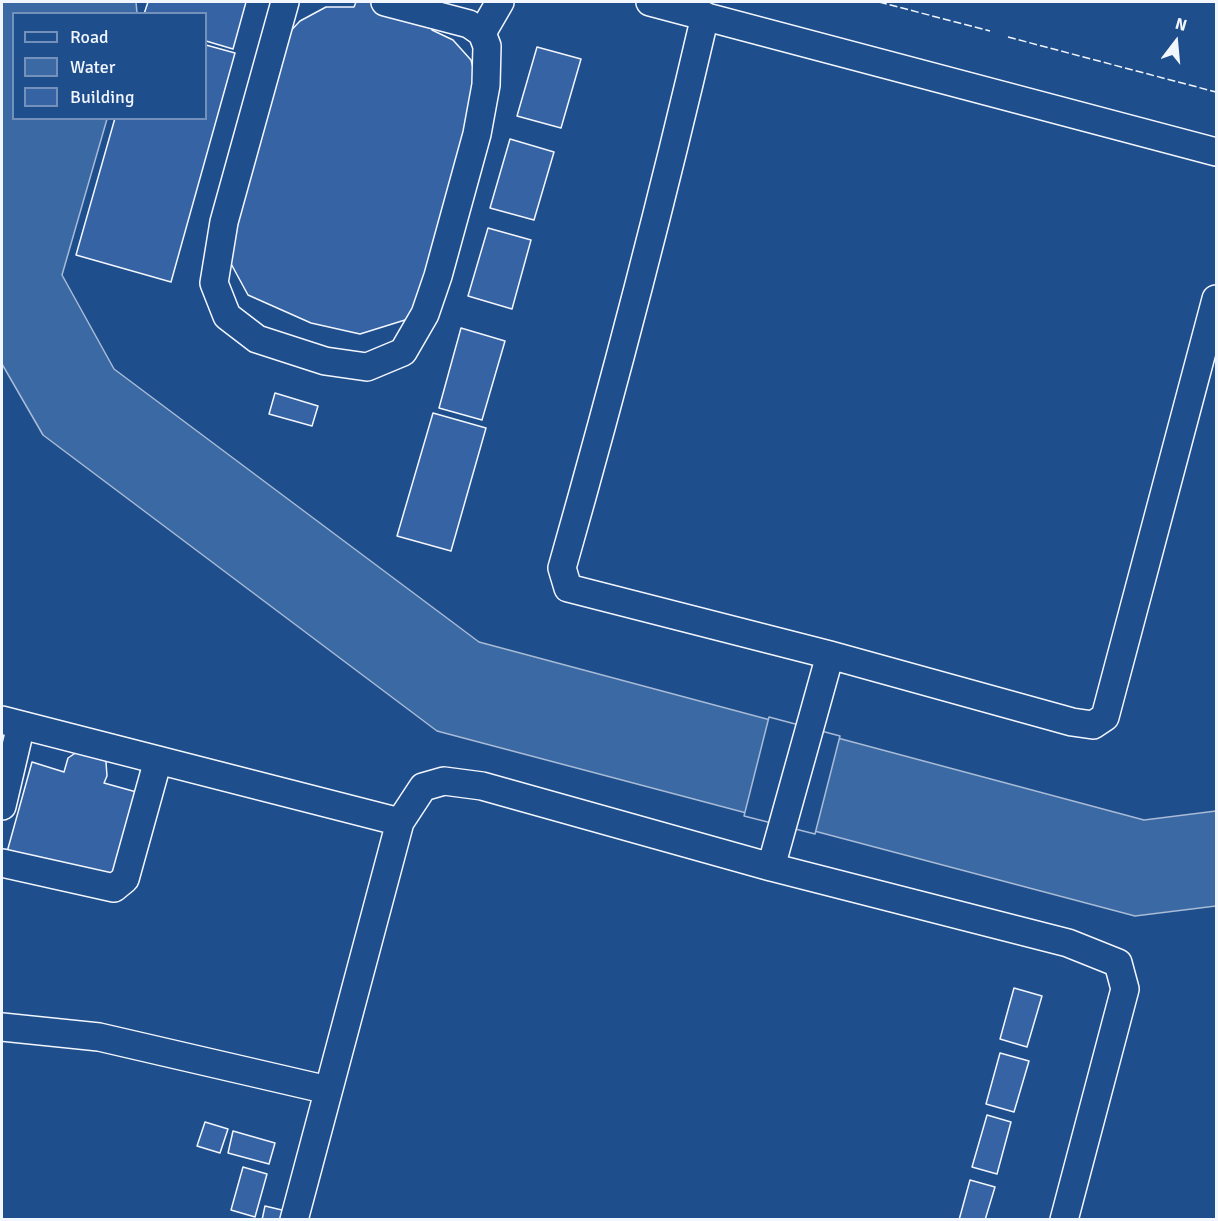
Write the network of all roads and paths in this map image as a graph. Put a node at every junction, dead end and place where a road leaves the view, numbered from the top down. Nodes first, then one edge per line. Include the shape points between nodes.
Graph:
1 (285, 2) edge
2 (386, 2) edge
3 (500, 2) edge
4 (650, 2) edge
5 (705, 16) junction
6 (482, 33) junction
7 (1216, 152) edge
8 (1216, 299) edge
9 (830, 655) junction
10 (11, 723) edge
11 (158, 760) junction
12 (2, 806) edge
13 (400, 822) junction
14 (773, 861) junction
15 (2, 863) edge
16 (2, 1027) edge
17 (327, 1090) junction
18 (294, 1220) edge
19 (1064, 1220) edge

1 - 6 street via 224,222 214,283 227,316 257,339 325,361 367,367 403,352 425,314 477,134 486,76 487,46
2 - 6 street via 469,24
3 - 6 street
4 - 5 street
5 - 7 street
5 - 9 street via 562,568 568,588
8 - 9 street via 1105,717 1094,725 1072,722
9 - 14 street
10 - 11 street
10 - 12 street
11 - 13 street
11 - 15 street via 125,879 114,888
13 - 14 street via 423,787 444,781 482,786
13 - 17 street
14 - 19 street via 1068,943 1118,963 1125,989
16 - 17 street via 99,1037
17 - 18 street

